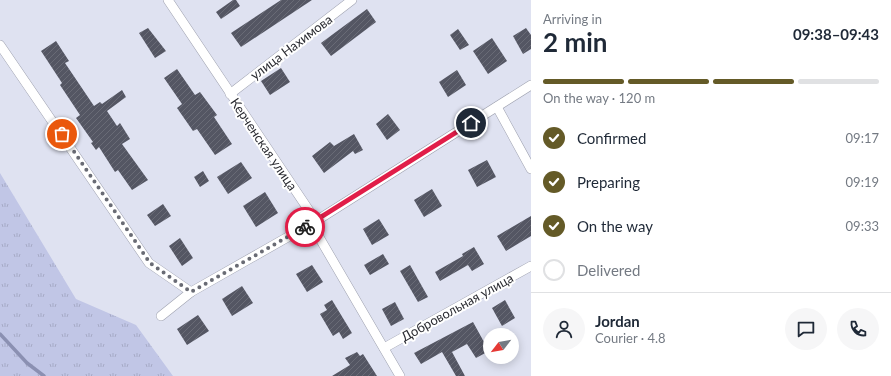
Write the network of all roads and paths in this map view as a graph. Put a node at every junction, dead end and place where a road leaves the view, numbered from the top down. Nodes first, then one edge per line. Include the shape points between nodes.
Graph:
1 (168, 0) edge
2 (352, 0) edge
3 (0, 44) edge
4 (531, 86) edge
5 (230, 94) junction
6 (497, 107) junction
7 (531, 169) edge
8 (316, 221) junction
9 (531, 266) edge
10 (191, 292) junction
11 (161, 316) dead end
12 (384, 348) junction
13 (400, 376) edge

1 - 5 street, Керченская улица
2 - 5 street, улица Нахимова
3 - 10 street via 150,263
4 - 6 street
5 - 8 street, Керченская улица
6 - 7 street
6 - 8 street
8 - 10 street
8 - 12 street, Керченская улица via 319,237
9 - 12 street, Добровольная улица
10 - 11 street
12 - 13 street, Керченская улица

